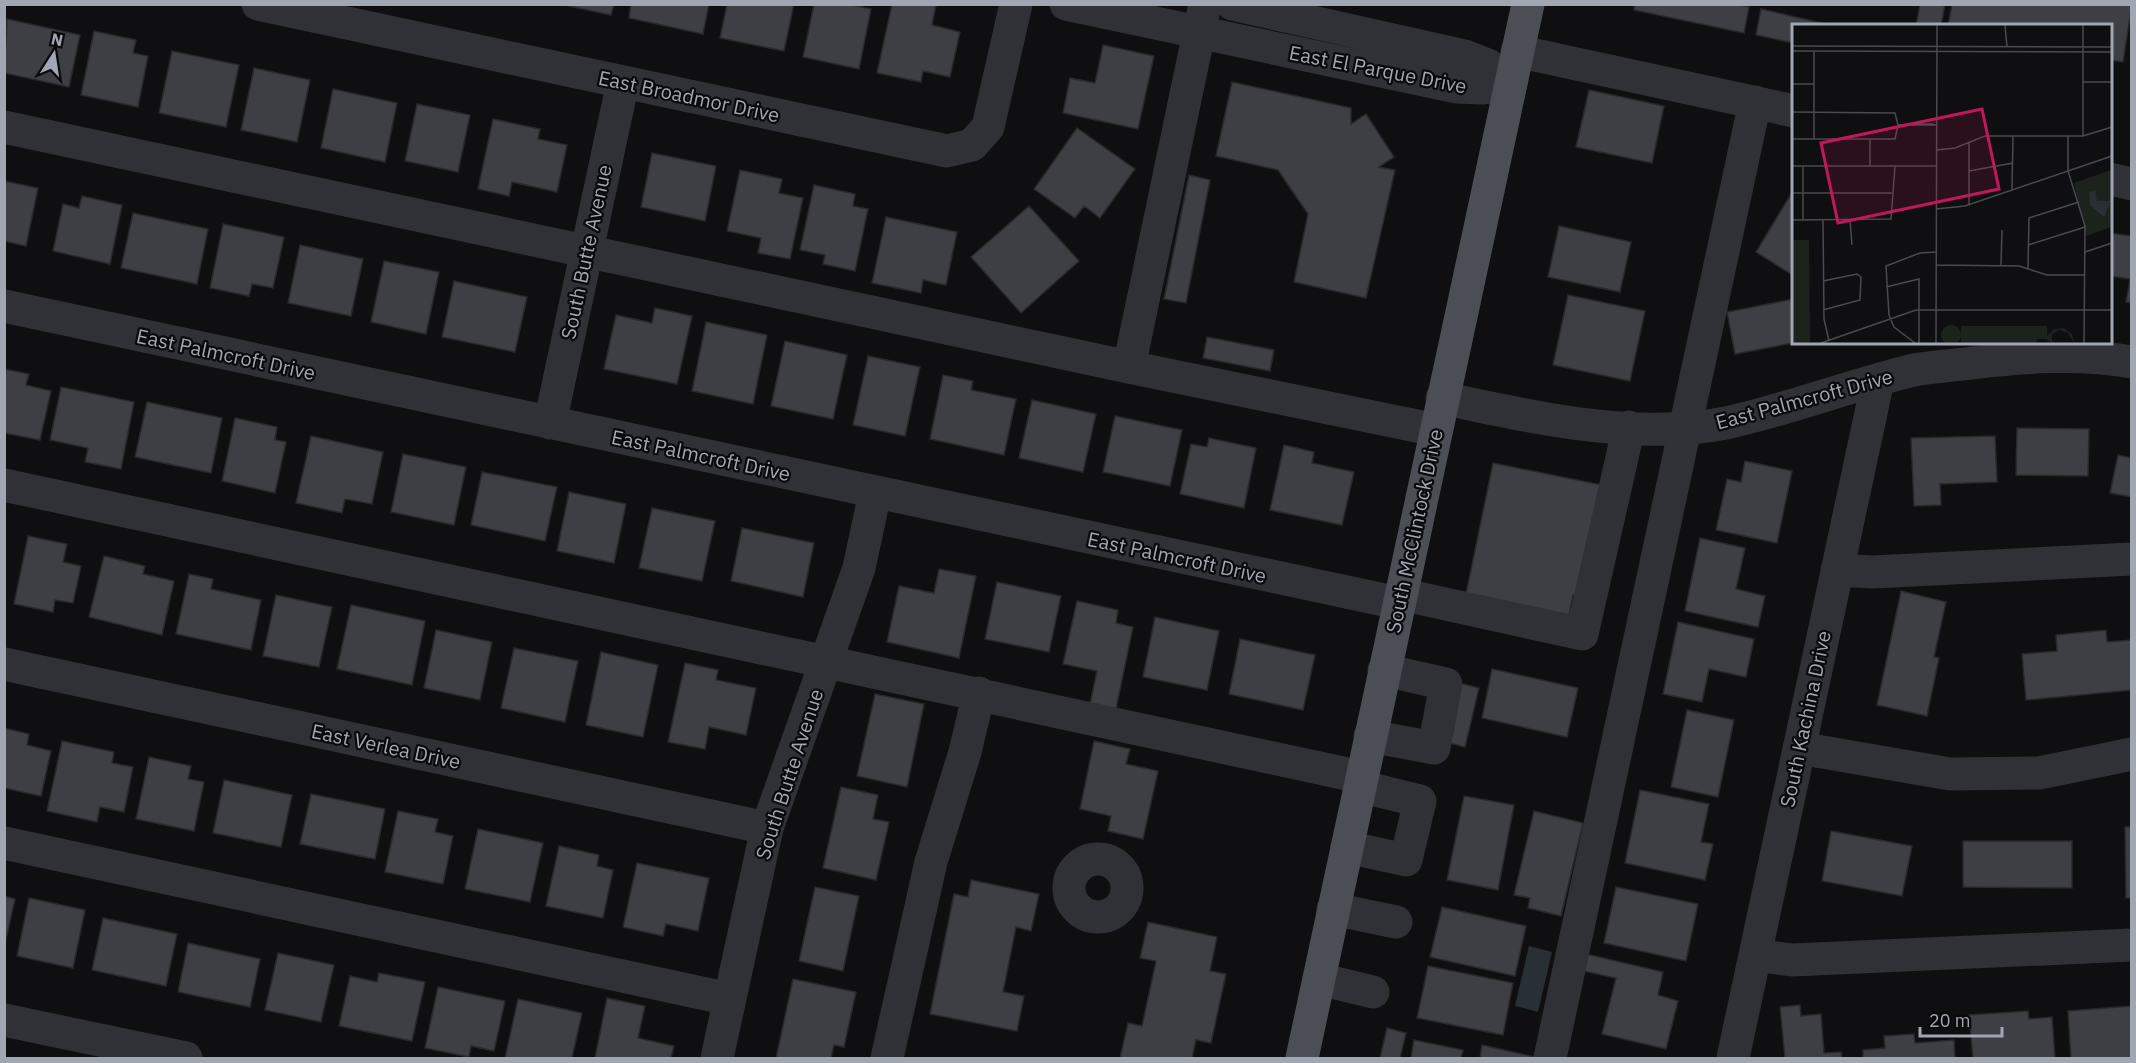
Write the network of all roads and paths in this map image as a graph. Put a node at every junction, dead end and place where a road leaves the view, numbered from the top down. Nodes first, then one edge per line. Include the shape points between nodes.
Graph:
1 (258, 4) edge
2 (1016, 4) edge
3 (1066, 4) edge
4 (1232, 4) edge
5 (1528, 4) edge
6 (1202, 19) edge
7 (1517, 51) junction
8 (623, 81) junction
9 (1510, 83) junction
10 (1755, 102) junction
11 (1792, 111) edge
12 (4, 127) edge
13 (2112, 179) edge
14 (2132, 184) edge
15 (586, 251) junction
16 (4, 306) edge
17 (1913, 356) edge
18 (2132, 362) edge
19 (1129, 367) junction
20 (1878, 380) junction
21 (1442, 398) junction
22 (550, 423) junction
23 (1684, 427) junction
24 (1629, 428) junction
25 (1436, 430) junction
26 (4, 485) edge
27 (875, 493) junction
28 (2132, 559) edge
29 (1837, 570) junction
30 (1399, 598) junction
31 (826, 661) junction
32 (4, 664) edge
33 (1384, 670) junction
34 (979, 693) junction
35 (1370, 736) junction
36 (1799, 748) junction
37 (2132, 754) edge
38 (1360, 782) junction
39 (767, 828) junction
40 (4, 843) edge
41 (1347, 847) junction
42 (1333, 909) junction
43 (1396, 922) dead end
44 (2132, 945) edge
45 (1755, 955) junction
46 (1318, 979) junction
47 (1373, 992) dead end
48 (729, 999) junction
49 (4, 1020) edge
50 (153, 1055) edge
51 (186, 1059) edge
52 (717, 1059) edge
53 (887, 1059) edge
54 (1302, 1059) edge
55 (1550, 1059) edge
56 (1733, 1059) edge

1 - 8 street, East Broadmor Drive
2 - 8 street, East Broadmor Drive via 988,127 972,145 960,149 936,150
3 - 6 street, East El Parque Drive
4 - 9 street, East El Parque Drive via 1464,56 1488,65
5 - 7 main road, South McClintock Drive
6 - 9 street, East El Parque Drive via 1457,87
6 - 19 street
7 - 9 main road, South McClintock Drive
7 - 10 street
8 - 15 street, South Butte Avenue
9 - 21 main road, South McClintock Drive
10 - 11 street
10 - 23 street
12 - 15 street
13 - 14 street
15 - 19 street
15 - 22 street, South Butte Avenue
16 - 22 street, East Palmcroft Drive
17 - 18 street, East Palmcroft Drive via 2001,359 2100,356
17 - 20 street, East Palmcroft Drive
19 - 25 street
20 - 23 street, East Palmcroft Drive via 1725,423
20 - 29 street, South Kachina Drive
21 - 24 street, East Palmcroft Drive via 1532,417
21 - 25 main road, South McClintock Drive
22 - 27 street, East Palmcroft Drive
23 - 24 street, East Palmcroft Drive
23 - 55 street
24 - 30 street, East Palmcroft Drive via 1582,634
25 - 30 main road, South McClintock Drive
26 - 31 street
27 - 30 street, East Palmcroft Drive
27 - 31 street, South Butte Avenue via 860,568
28 - 29 street via 1873,572
29 - 36 street, South Kachina Drive
30 - 33 main road, South McClintock Drive
31 - 34 street
31 - 39 street, South Butte Avenue
32 - 39 street, East Verlea Drive
33 - 35 main road, South McClintock Drive
33 - 35 street via 1446,684 1434,748
34 - 38 street
34 - 53 street via 931,862
35 - 38 main road, South McClintock Drive
36 - 37 street via 1950,774 2038,773
36 - 45 street, South Kachina Drive
38 - 41 main road, South McClintock Drive
38 - 41 street via 1420,801 1406,860
39 - 48 street, South Butte Avenue
40 - 48 street
41 - 42 main road, South McClintock Drive
42 - 43 street
42 - 46 main road, South McClintock Drive
44 - 45 street via 1792,960
45 - 56 street, South Kachina Drive
46 - 47 street
46 - 54 main road, South McClintock Drive
48 - 52 street, South Butte Avenue
49 - 50 street
50 - 51 street

